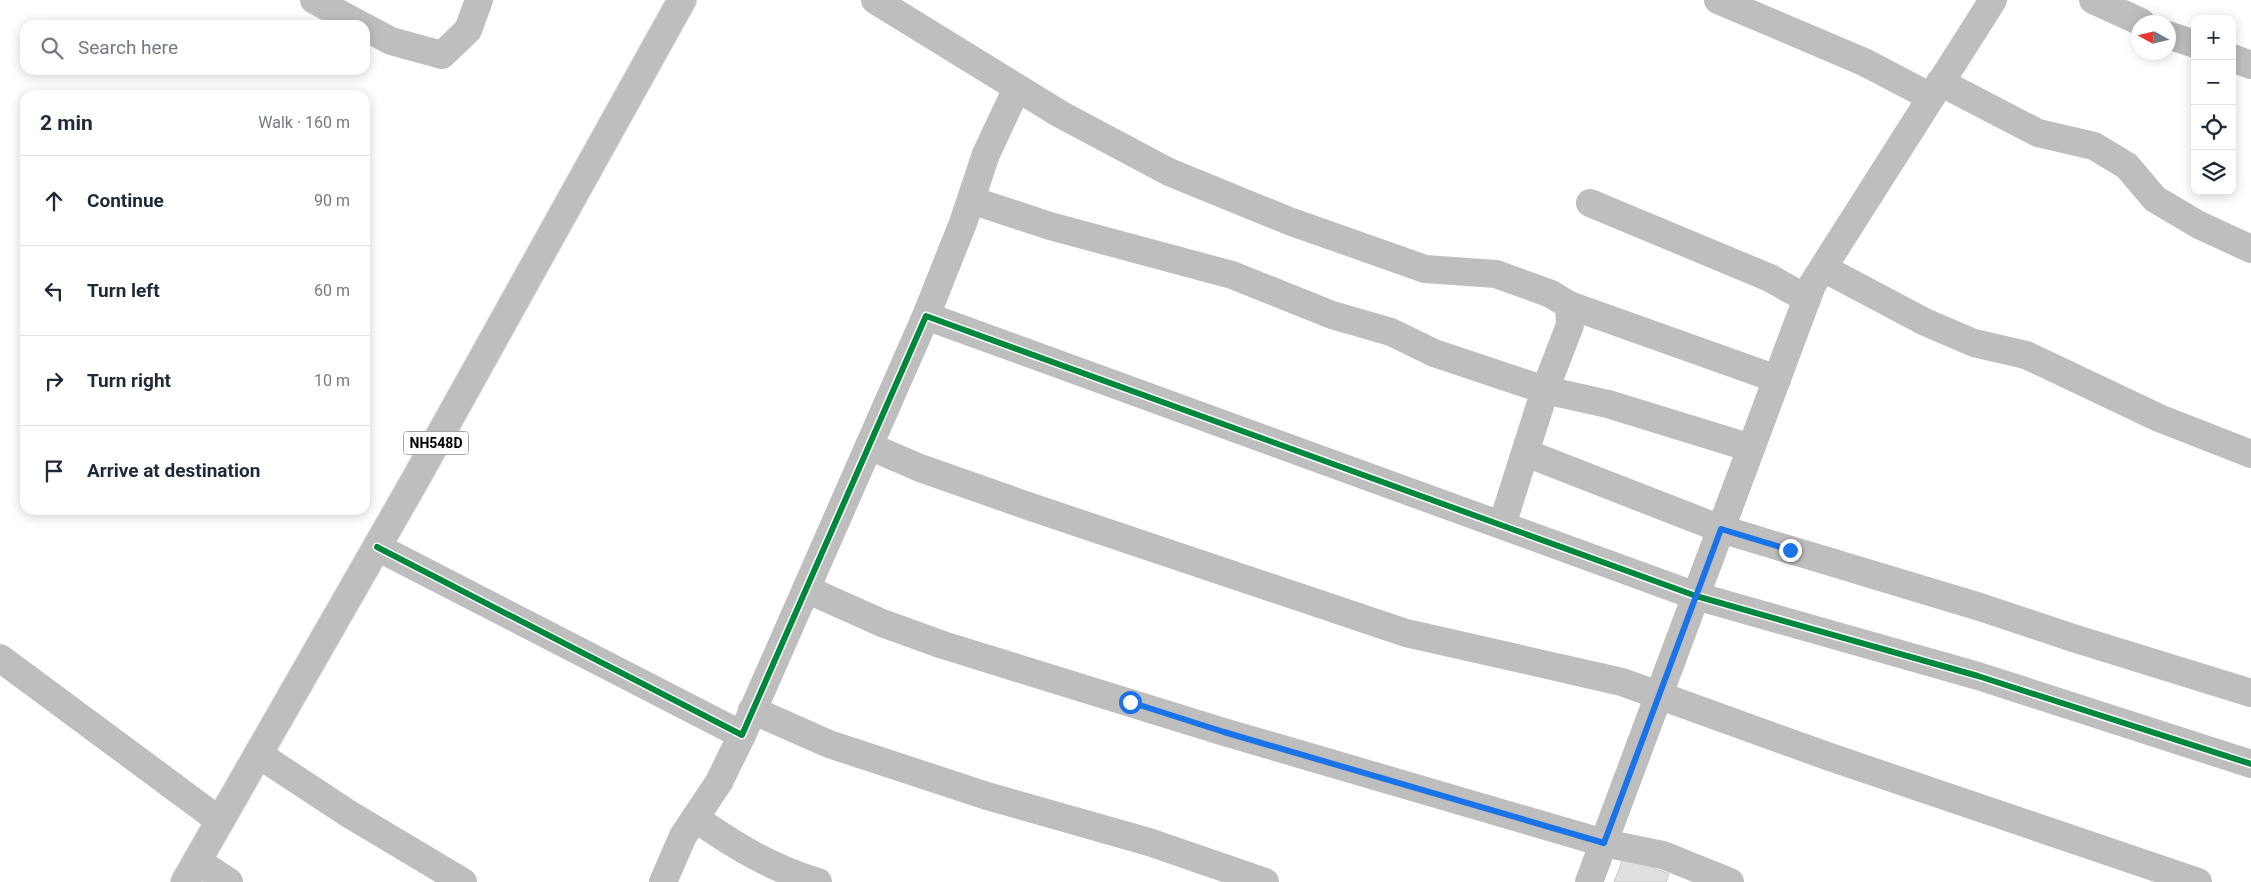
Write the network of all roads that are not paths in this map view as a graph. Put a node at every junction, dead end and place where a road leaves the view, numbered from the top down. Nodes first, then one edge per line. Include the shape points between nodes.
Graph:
1 (314, 0) edge
2 (479, 0) edge
3 (682, 0) edge
4 (874, 0) edge
5 (1718, 0) edge
6 (1992, 0) edge
7 (2093, 0) edge
8 (2131, 17) edge
9 (352, 20) edge
10 (370, 30) edge
11 (2176, 37) edge
12 (2191, 43) edge
13 (2236, 59) edge
14 (2251, 65) edge
15 (1017, 88) junction
16 (1935, 90) junction
17 (971, 200) junction
18 (1590, 203) dead end
19 (2251, 248) edge
20 (1822, 268) junction
21 (1807, 299) junction
22 (1569, 305) junction
23 (926, 316) junction
24 (1777, 379) junction
25 (1545, 390) junction
26 (869, 446) junction
27 (1751, 448) junction
28 (1526, 453) junction
29 (2251, 454) edge
30 (1502, 525) junction
31 (1721, 529) junction
32 (377, 547) junction
33 (806, 589) junction
34 (1696, 596) junction
35 (0, 658) edge
36 (2251, 693) edge
37 (1659, 696) junction
38 (752, 710) junction
39 (742, 735) junction
40 (258, 754) junction
41 (2251, 764) edge
42 (695, 818) junction
43 (220, 821) junction
44 (1604, 843) junction
45 (190, 872) edge
46 (229, 882) edge
47 (463, 882) edge
48 (663, 882) edge
49 (818, 882) edge
50 (1265, 882) edge
51 (1589, 882) edge
52 (1730, 882) edge
53 (2198, 882) edge

1 - 9 main road
2 - 10 main road via 468,30 442,55 392,41
3 - 32 main road, NH548D
4 - 15 main road
5 - 16 main road
6 - 16 main road
7 - 8 main road
11 - 12 main road
13 - 14 main road
15 - 17 main road via 986,154
15 - 22 main road via 1169,172 1289,221 1425,269 1496,274 1551,294
16 - 19 main road via 2038,133 2094,146 2126,166 2155,200 2199,225
16 - 20 main road
17 - 23 main road
17 - 25 main road via 1050,226 1232,275 1332,315 1391,332 1434,353
18 - 21 main road via 1770,278
20 - 21 main road
20 - 29 main road via 1925,322 1974,343 2026,355 2159,418
21 - 24 main road
22 - 24 main road
22 - 25 main road via 1570,325
23 - 26 main road
23 - 30 main road
24 - 27 main road
25 - 27 main road via 1608,404
25 - 28 main road
26 - 33 main road
26 - 37 main road via 920,468 1031,507 1406,633 1622,682
27 - 31 main road
28 - 30 main road
28 - 31 main road
30 - 34 main road
31 - 34 main road
31 - 36 main road
32 - 39 main road
32 - 40 main road, NH548D
33 - 38 main road
33 - 44 main road via 882,623 942,645 1224,732
34 - 37 main road
34 - 41 main road via 1978,676
35 - 43 main road
37 - 44 main road
37 - 53 main road
38 - 39 main road
38 - 50 main road via 829,744 987,796 1149,842
39 - 42 main road via 719,782
40 - 43 main road, NH548D
40 - 47 main road via 349,814
42 - 48 main road via 683,836
42 - 49 main road via 738,848 794,875
43 - 45 main road, NH548D
44 - 51 main road
44 - 52 main road via 1664,856
45 - 46 main road

